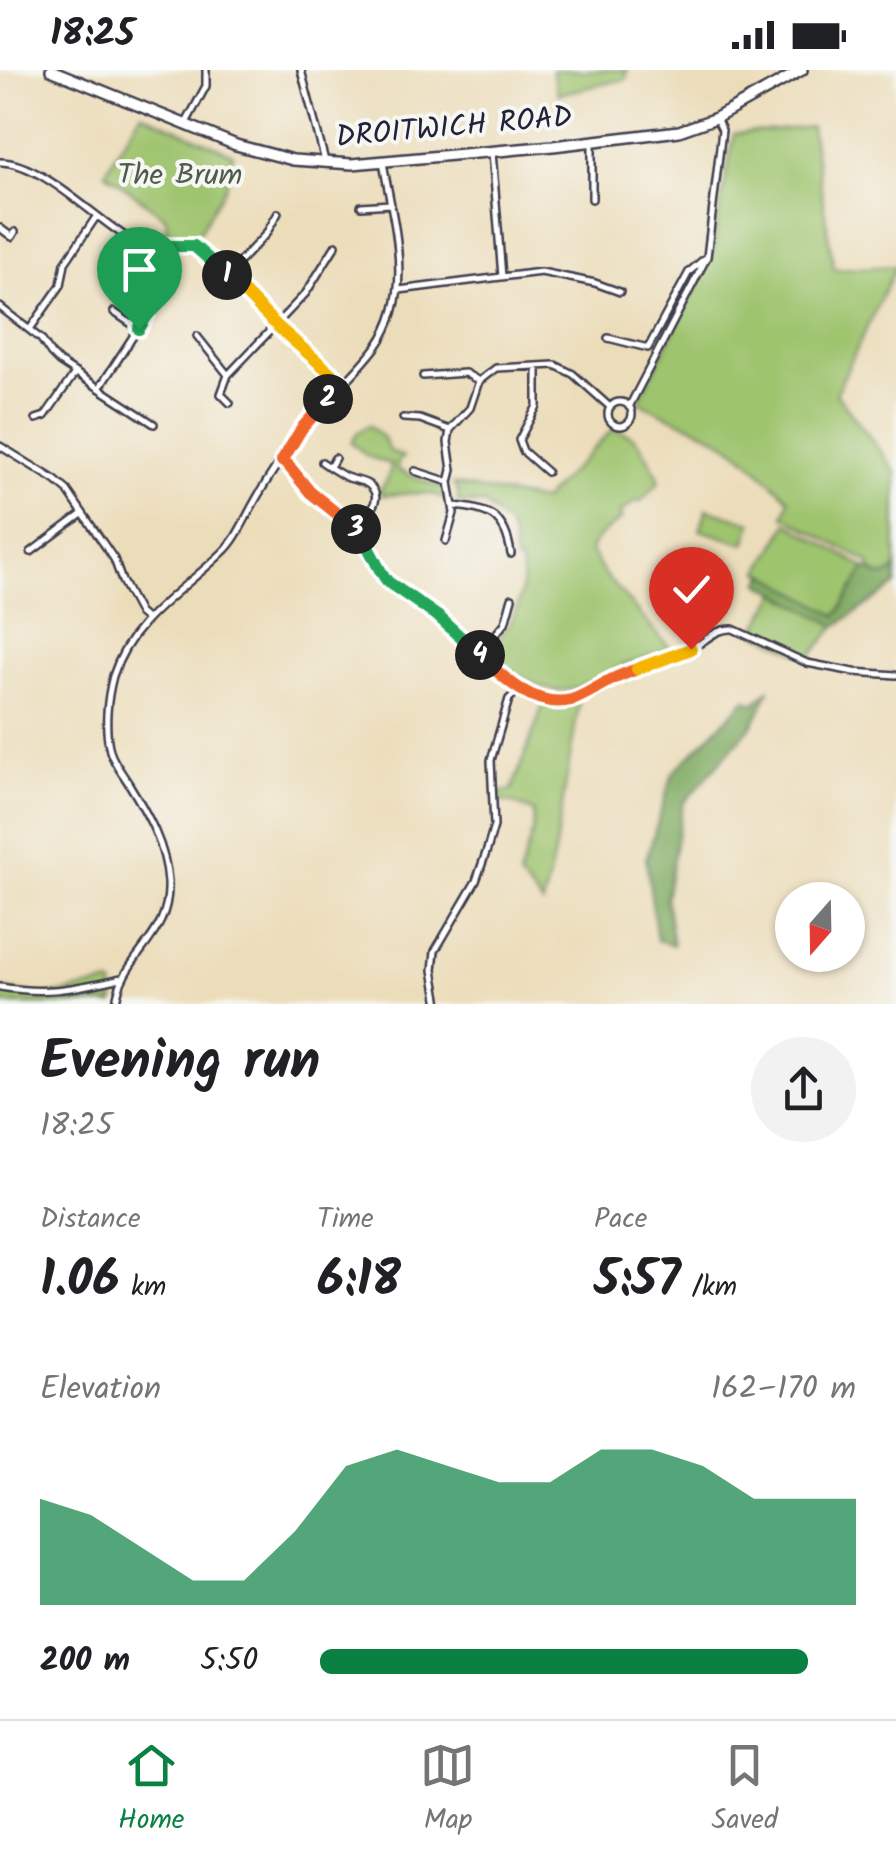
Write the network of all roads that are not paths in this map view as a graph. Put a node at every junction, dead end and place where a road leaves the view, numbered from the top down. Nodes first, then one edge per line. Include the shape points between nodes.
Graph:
1 (51, 70) edge
2 (206, 70) edge
3 (301, 70) edge
4 (802, 70) edge
5 (716, 118) junction
6 (184, 126) junction
7 (592, 142) junction
8 (492, 152) junction
9 (0, 161) edge
10 (383, 162) junction
11 (326, 164) junction
12 (592, 199) dead end
13 (390, 204) junction
14 (361, 206) dead end
15 (278, 213) dead end
16 (96, 217) junction
17 (0, 228) edge
18 (15, 232) dead end
19 (336, 245) dead end
20 (145, 246) junction
21 (707, 257) junction
22 (227, 275) junction
23 (502, 277) junction
24 (400, 290) junction
25 (620, 292) dead end
26 (0, 307) edge
27 (114, 312) dead end
28 (277, 326) junction
29 (30, 329) junction
30 (139, 329) junction
31 (198, 336) dead end
32 (608, 338) dead end
33 (536, 366) junction
34 (75, 373) junction
35 (228, 375) junction
36 (423, 376) dead end
37 (479, 380) junction
38 (342, 383) junction
39 (100, 387) junction
40 (230, 403) dead end
41 (629, 406) junction
42 (610, 407) junction
43 (403, 418) dead end
44 (36, 419) dead end
45 (154, 424) dead end
46 (450, 430) junction
47 (0, 446) edge
48 (336, 458) dead end
49 (282, 461) junction
50 (322, 462) dead end
51 (330, 468) junction
52 (416, 470) dead end
53 (547, 472) dead end
54 (449, 482) junction
55 (454, 506) junction
56 (82, 514) junction
57 (353, 526) junction
58 (446, 541) dead end
59 (32, 552) dead end
60 (510, 554) dead end
61 (512, 598) dead end
62 (147, 620) junction
63 (479, 654) junction
64 (896, 675) edge
65 (506, 680) junction
66 (519, 690) junction
67 (509, 699) junction
68 (122, 978) junction
69 (0, 986) edge
70 (116, 1004) edge
71 (439, 1004) edge

1 - 6 main road, DROITWICH ROAD
2 - 6 street via 206,86
3 - 11 street
4 - 5 main road, DROITWICH ROAD
5 - 7 main road, DROITWICH ROAD via 678,132
5 - 21 street via 722,130
6 - 11 main road, DROITWICH ROAD via 266,154
7 - 8 main road, DROITWICH ROAD
7 - 12 street
8 - 10 main road, DROITWICH ROAD
8 - 23 street
9 - 16 street via 34,170
10 - 11 main road, DROITWICH ROAD
10 - 13 street
13 - 14 street
13 - 24 street
15 - 22 street
16 - 20 street
16 - 29 street via 64,262 62,286
17 - 18 street via 12,238
19 - 28 street
20 - 22 street via 194,246
20 - 30 street via 149,300
21 - 32 street via 688,272 648,348
21 - 41 street
22 - 28 street
23 - 24 street
23 - 25 street via 540,272
24 - 38 street via 377,346
26 - 29 street
27 - 30 street
28 - 35 street
28 - 38 street
29 - 34 street
30 - 39 street
31 - 35 street
33 - 37 street via 496,368
33 - 42 street via 564,369
33 - 53 street via 537,406 519,440
34 - 39 street
34 - 44 street
35 - 40 street via 222,394
36 - 37 street via 465,373
37 - 46 street via 470,408
38 - 49 street
39 - 45 street
41 - 42 street
41 - 42 street via 630,420 620,426 610,420
43 - 46 street
46 - 54 street
47 - 56 street via 67,490
48 - 51 street
49 - 57 street
49 - 62 street via 229,546
50 - 51 street
51 - 57 street via 369,485 374,494 371,511
52 - 54 street
54 - 55 street
55 - 58 street
55 - 60 street via 478,508 500,522
56 - 59 street
56 - 62 street
57 - 63 street via 388,582
61 - 63 street via 505,623
62 - 68 street via 114,674 108,736 110,753 160,846 168,903
63 - 65 street
64 - 66 street via 807,663 725,629 574,700 546,700
65 - 66 street
65 - 67 street
66 - 67 street
67 - 71 street via 490,760 494,826 487,850 435,951
68 - 69 street via 54,992
68 - 70 street

